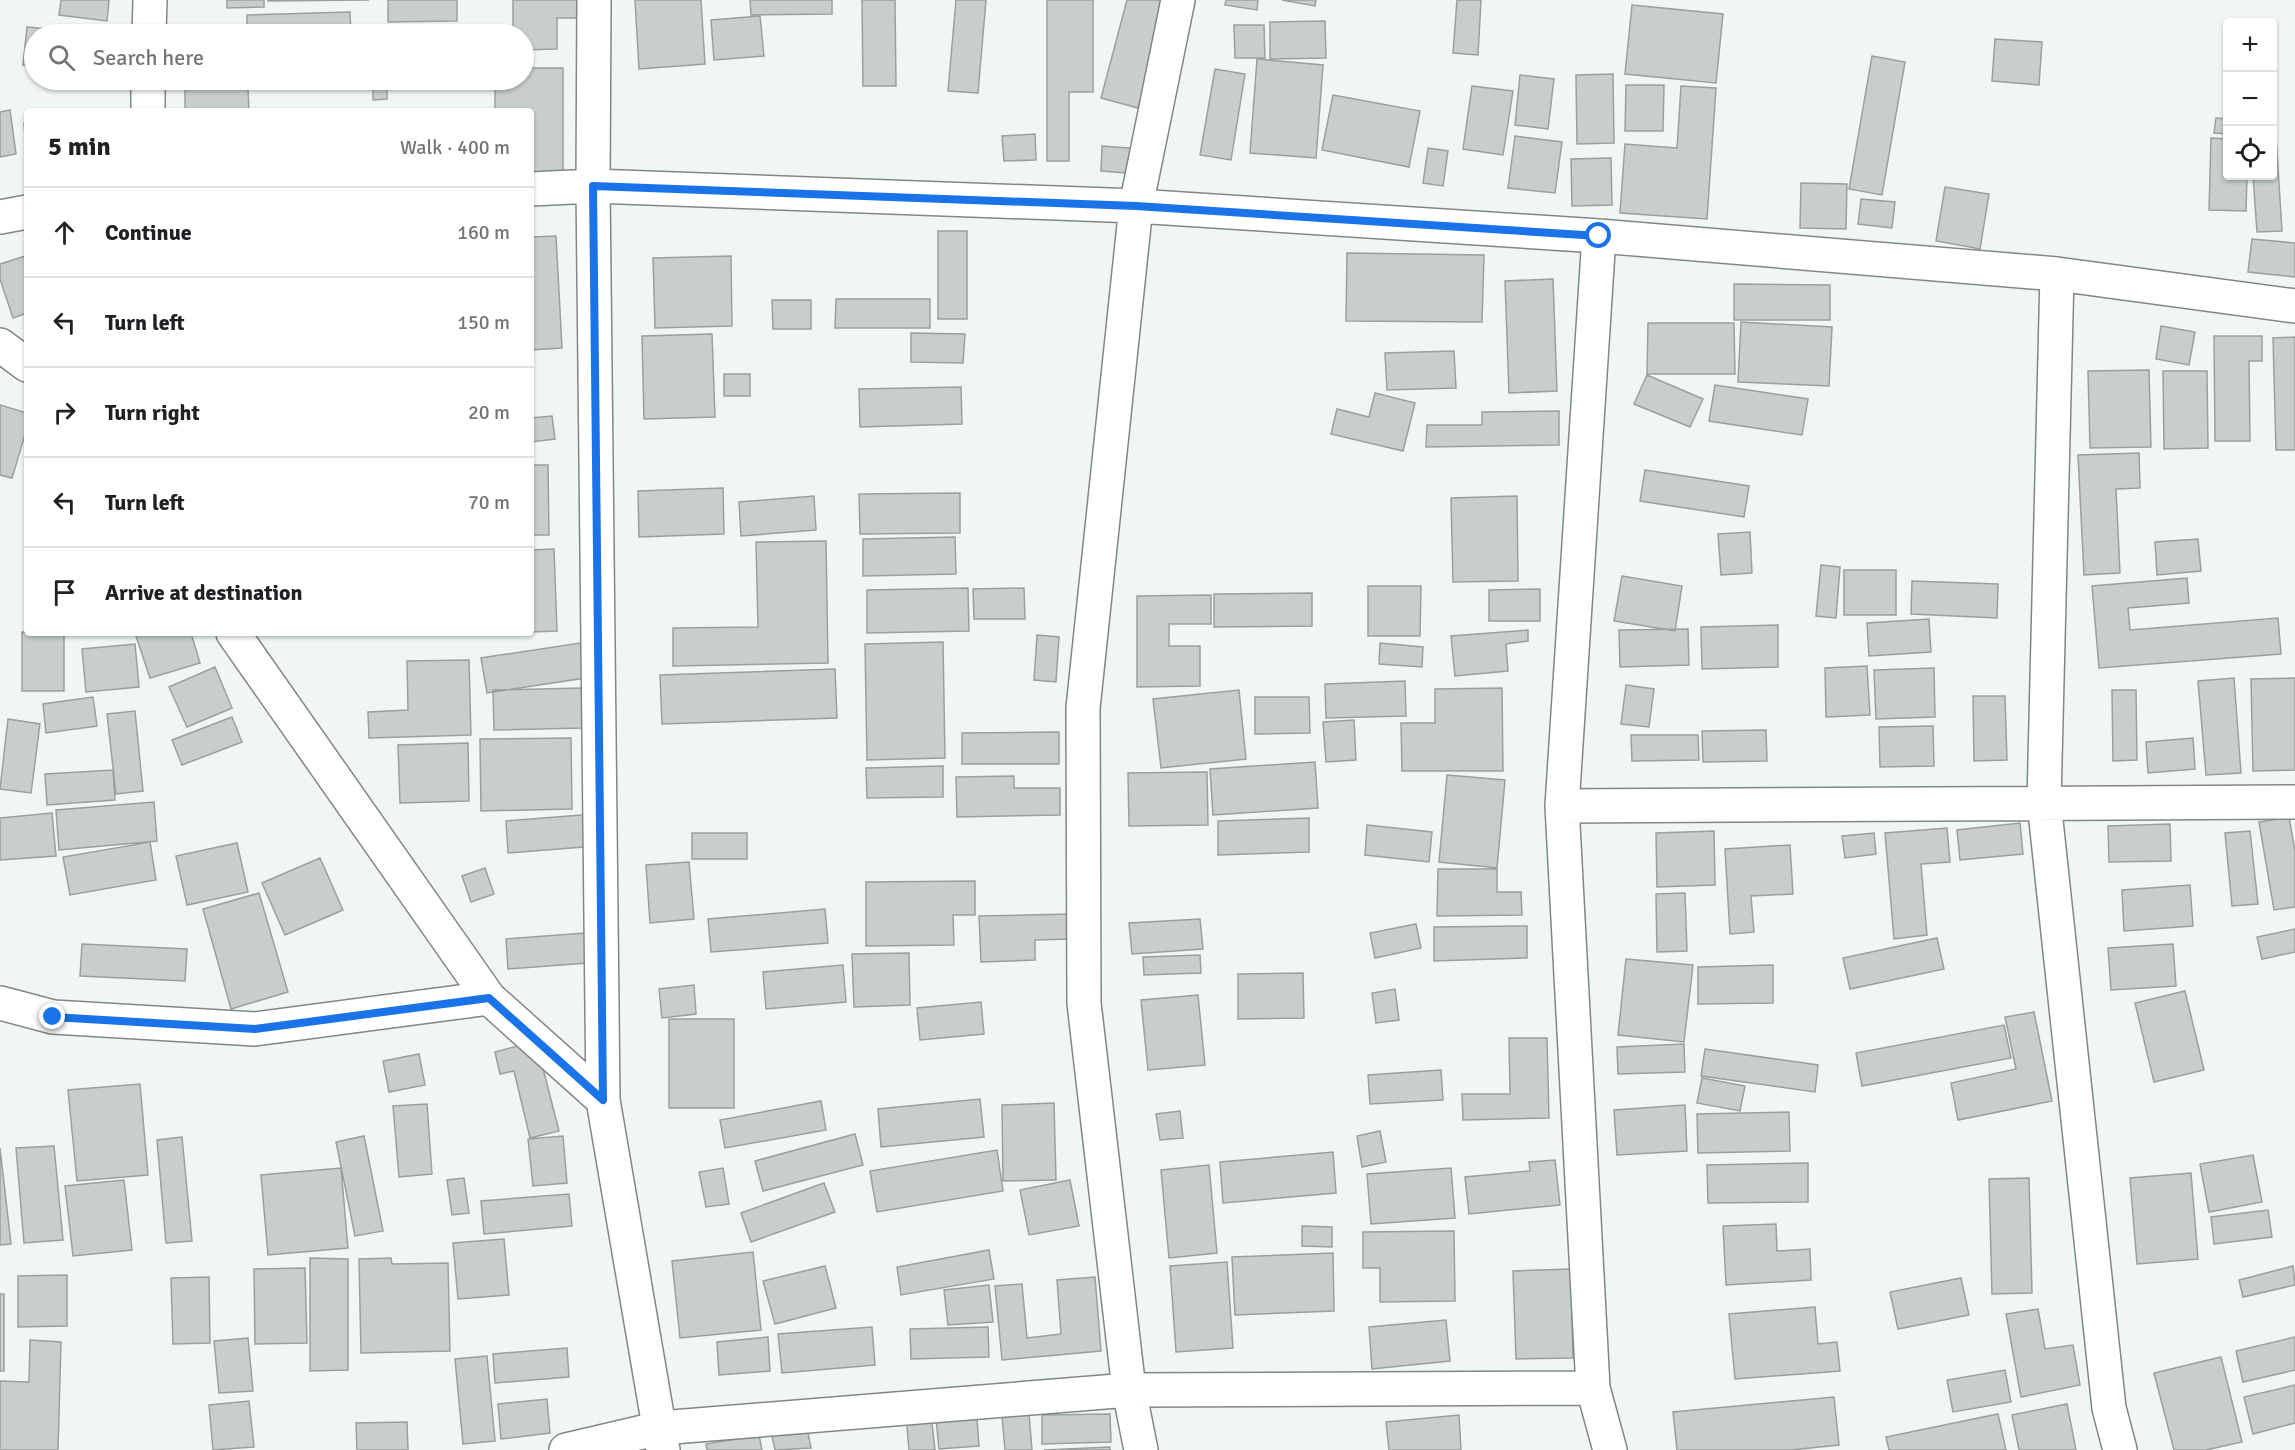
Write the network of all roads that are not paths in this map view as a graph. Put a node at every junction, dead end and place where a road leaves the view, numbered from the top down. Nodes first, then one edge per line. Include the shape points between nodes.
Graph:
1 (150, 0) edge
2 (594, 0) edge
3 (1178, 0) edge
4 (149, 24) edge
5 (148, 90) edge
6 (148, 108) edge
7 (593, 186) junction
8 (534, 189) edge
9 (1136, 206) junction
10 (24, 213) edge
11 (0, 217) edge
12 (1599, 236) junction
13 (2057, 274) junction
14 (2295, 306) edge
15 (0, 345) edge
16 (24, 363) edge
17 (235, 636) edge
18 (2044, 802) junction
19 (2295, 802) edge
20 (1562, 806) junction
21 (489, 998) junction
22 (0, 1003) edge
23 (603, 1100) junction
24 (1593, 1388) junction
25 (1129, 1390) junction
26 (662, 1439) edge
27 (566, 1450) edge
28 (1140, 1450) edge
29 (1610, 1450) edge
30 (2120, 1450) edge

1 - 4 street
2 - 7 street
3 - 9 street
5 - 6 street
7 - 8 street
7 - 9 street
7 - 23 street
9 - 12 street
9 - 25 street via 1083,708 1084,1003
10 - 11 street
12 - 13 street
12 - 20 street
13 - 14 street
13 - 18 street
15 - 16 street
17 - 21 street
18 - 19 street
18 - 20 street
18 - 30 street via 2109,1408
20 - 24 street
21 - 22 street via 255,1029 53,1017
21 - 23 street
23 - 26 street
24 - 25 street
24 - 29 street
25 - 26 street
25 - 28 street
26 - 27 street

